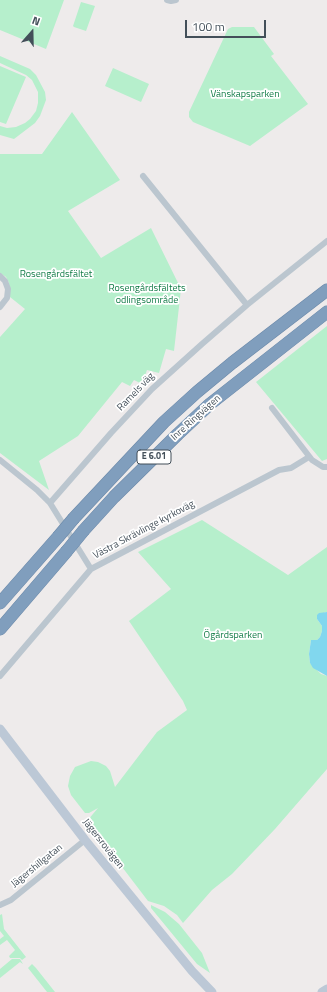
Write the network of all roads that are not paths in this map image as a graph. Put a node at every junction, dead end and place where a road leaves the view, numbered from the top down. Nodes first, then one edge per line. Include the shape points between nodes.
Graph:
1 (167, 0) edge
2 (176, 0) edge
3 (143, 176) dead end
4 (327, 241) edge
5 (0, 276) edge
6 (327, 282) edge
7 (327, 290) edge
8 (247, 305) junction
9 (0, 307) edge
10 (300, 312) junction
11 (327, 312) edge
12 (272, 408) dead end
13 (309, 457) junction
14 (0, 460) edge
15 (327, 467) edge
16 (50, 503) junction
17 (92, 569) junction
18 (0, 603) edge
19 (0, 629) edge
20 (0, 676) edge
21 (0, 729) edge
22 (85, 840) junction
23 (0, 905) edge
24 (192, 971) junction
25 (327, 989) edge
26 (205, 992) edge
27 (212, 992) edge
28 (322, 992) edge

1 - 2 street
3 - 8 street
4 - 8 street, Ramels väg
5 - 9 street via 8,289
6 - 10 highway
7 - 10 highway, Inre Ringvägen / E 6.01
8 - 16 street, Ramels väg via 152,389
10 - 18 highway, Inre Ringvägen / E 6.01, bridge via 232,363 164,422 74,518
11 - 19 highway, Inre Ringvägen / E 6.01, bridge via 210,404 178,434 114,497
12 - 13 street
13 - 15 street
13 - 17 street, Västra Skrävlinge kyrkoväg via 291,468 279,470
14 - 16 street
16 - 17 street
17 - 20 street, Västra Skrävlinge kyrkoväg
21 - 22 street, Jägersrovägen
22 - 23 street, Jägershillgatan via 11,900
22 - 24 street, Jägersrovägen
24 - 26 street, Jägersrovägen
24 - 27 street, Jägersrovägen
25 - 28 street

